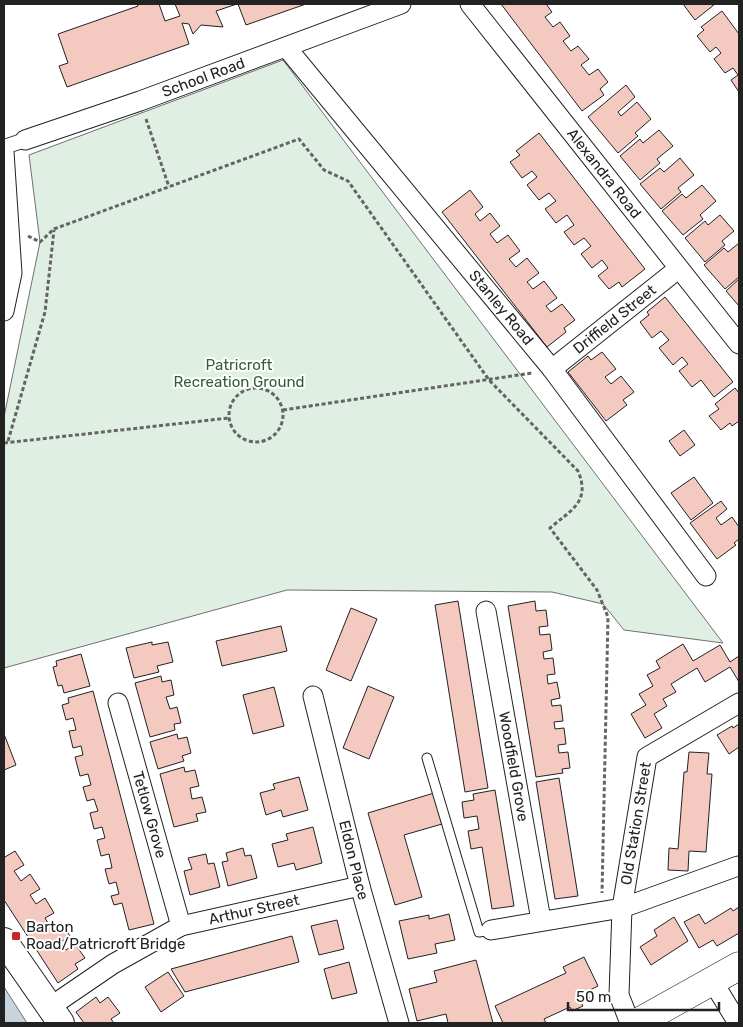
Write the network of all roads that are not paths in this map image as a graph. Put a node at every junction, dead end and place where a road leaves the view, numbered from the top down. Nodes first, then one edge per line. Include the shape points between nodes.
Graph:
1 (401, 4) edge
2 (470, 4) edge
3 (286, 46) junction
4 (26, 140) joint
5 (4, 147) edge
6 (4, 152) edge
7 (678, 269) junction
8 (4, 311) edge
9 (739, 344) edge
10 (552, 369) junction
11 (706, 576) dead end
12 (486, 611) dead end
13 (313, 696) dead end
14 (118, 703) dead end
15 (739, 703) edge
16 (427, 758) dead end
17 (738, 866) dead end
18 (360, 886) junction
19 (622, 908) junction
20 (541, 920) junction
21 (180, 926) junction
22 (491, 930) joint
23 (4, 941) edge
24 (739, 966) edge
25 (713, 982) junction
26 (55, 1015) edge
27 (399, 1023) edge
28 (630, 1023) edge
29 (637, 1023) edge
30 (738, 1023) edge

1 - 3 street, School Road
2 - 7 street, Alexandra Road
3 - 4 street, School Road
3 - 10 street, Stanley Road
4 - 5 street, School Road
6 - 8 street via 12,273
7 - 9 street, Alexandra Road
7 - 10 street, Driffield Street
10 - 11 street, Stanley Road
12 - 20 street, Woodfield Grove
13 - 18 street, Eldon Place
14 - 21 street, Tetlow Grove
15 - 19 street, Old Station Street via 647,757
16 - 22 lane via 479,932
17 - 19 street
18 - 21 street, Arthur Street
18 - 27 street, Eldon Place
19 - 20 street
19 - 28 street via 619,995
20 - 22 street
21 - 26 street, Arthur Street via 113,964
23 - 26 main road
24 - 25 main road
25 - 29 main road
25 - 30 street

